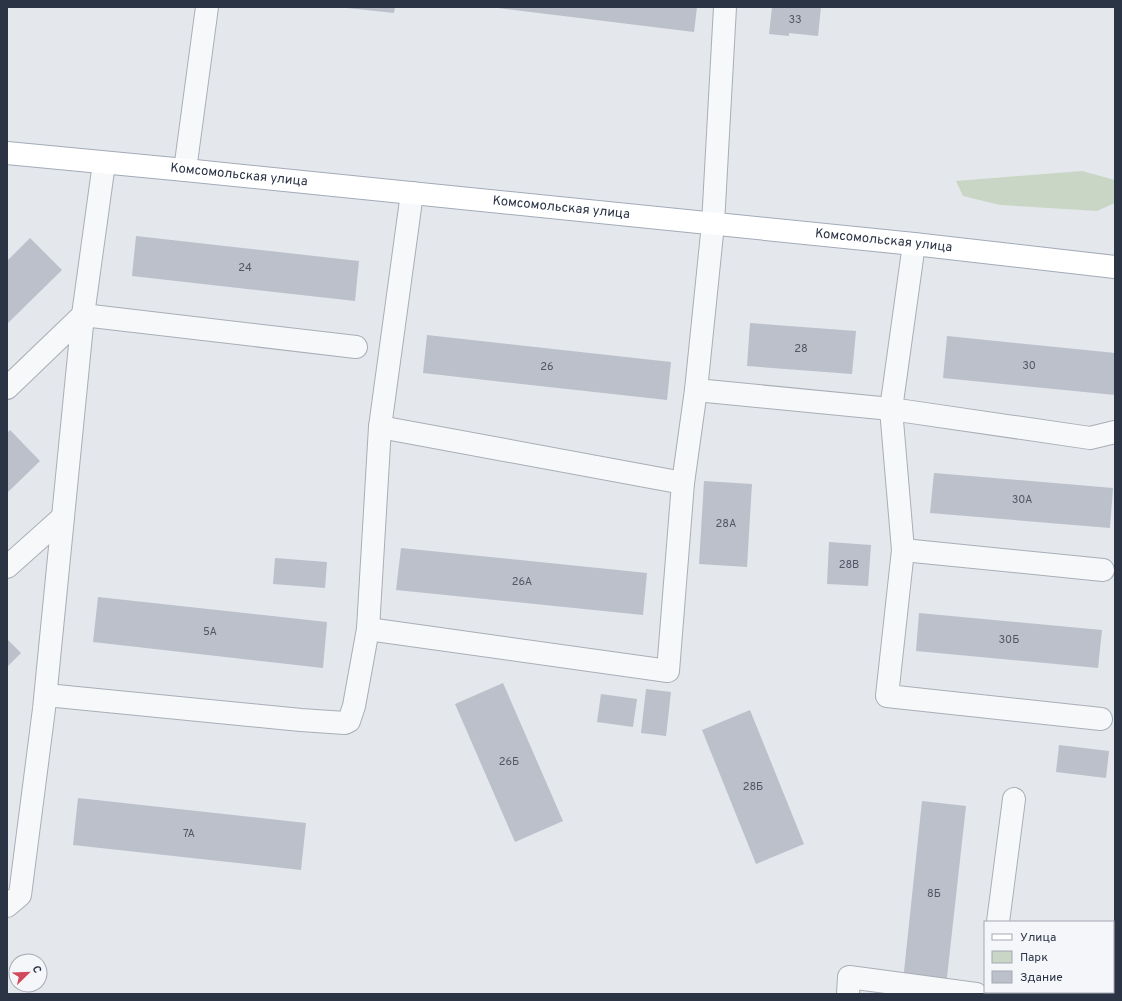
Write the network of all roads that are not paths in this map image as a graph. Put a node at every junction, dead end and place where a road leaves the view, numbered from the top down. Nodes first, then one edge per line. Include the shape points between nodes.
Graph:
1 (207, 7) edge
2 (725, 7) edge
3 (7, 153) edge
4 (104, 163) junction
5 (185, 170) junction
6 (412, 193) junction
7 (713, 224) junction
8 (914, 244) junction
9 (1115, 267) edge
10 (83, 315) junction
11 (356, 346) dead end
12 (7, 388) edge
13 (696, 390) junction
14 (891, 409) junction
15 (380, 427) junction
16 (1115, 432) edge
17 (683, 483) junction
18 (63, 517) junction
19 (903, 550) junction
20 (7, 567) edge
21 (1103, 570) dead end
22 (368, 629) junction
23 (46, 695) junction
24 (1101, 719) dead end
25 (1014, 799) dead end
26 (7, 906) edge
27 (998, 921) edge
28 (848, 994) edge
29 (976, 994) edge

1 - 5 lane
2 - 7 lane
3 - 4 main road, Комсомольская улица
4 - 5 main road, Комсомольская улица
4 - 10 lane
5 - 6 main road, Комсомольская улица
6 - 7 main road, Комсомольская улица
6 - 15 lane
7 - 8 main road, Комсомольская улица
7 - 13 lane
8 - 9 main road, Комсомольская улица
8 - 14 lane
10 - 11 lane
10 - 12 lane
10 - 18 lane
13 - 14 lane
13 - 17 lane
14 - 16 lane via 1090,438
14 - 19 lane
15 - 17 lane
15 - 22 lane
17 - 22 lane via 668,671
18 - 20 lane
18 - 23 lane
19 - 21 lane
19 - 24 lane via 887,696
22 - 23 lane via 354,706 349,721 345,723
23 - 26 lane via 20,894
25 - 27 lane
28 - 29 lane via 849,977

